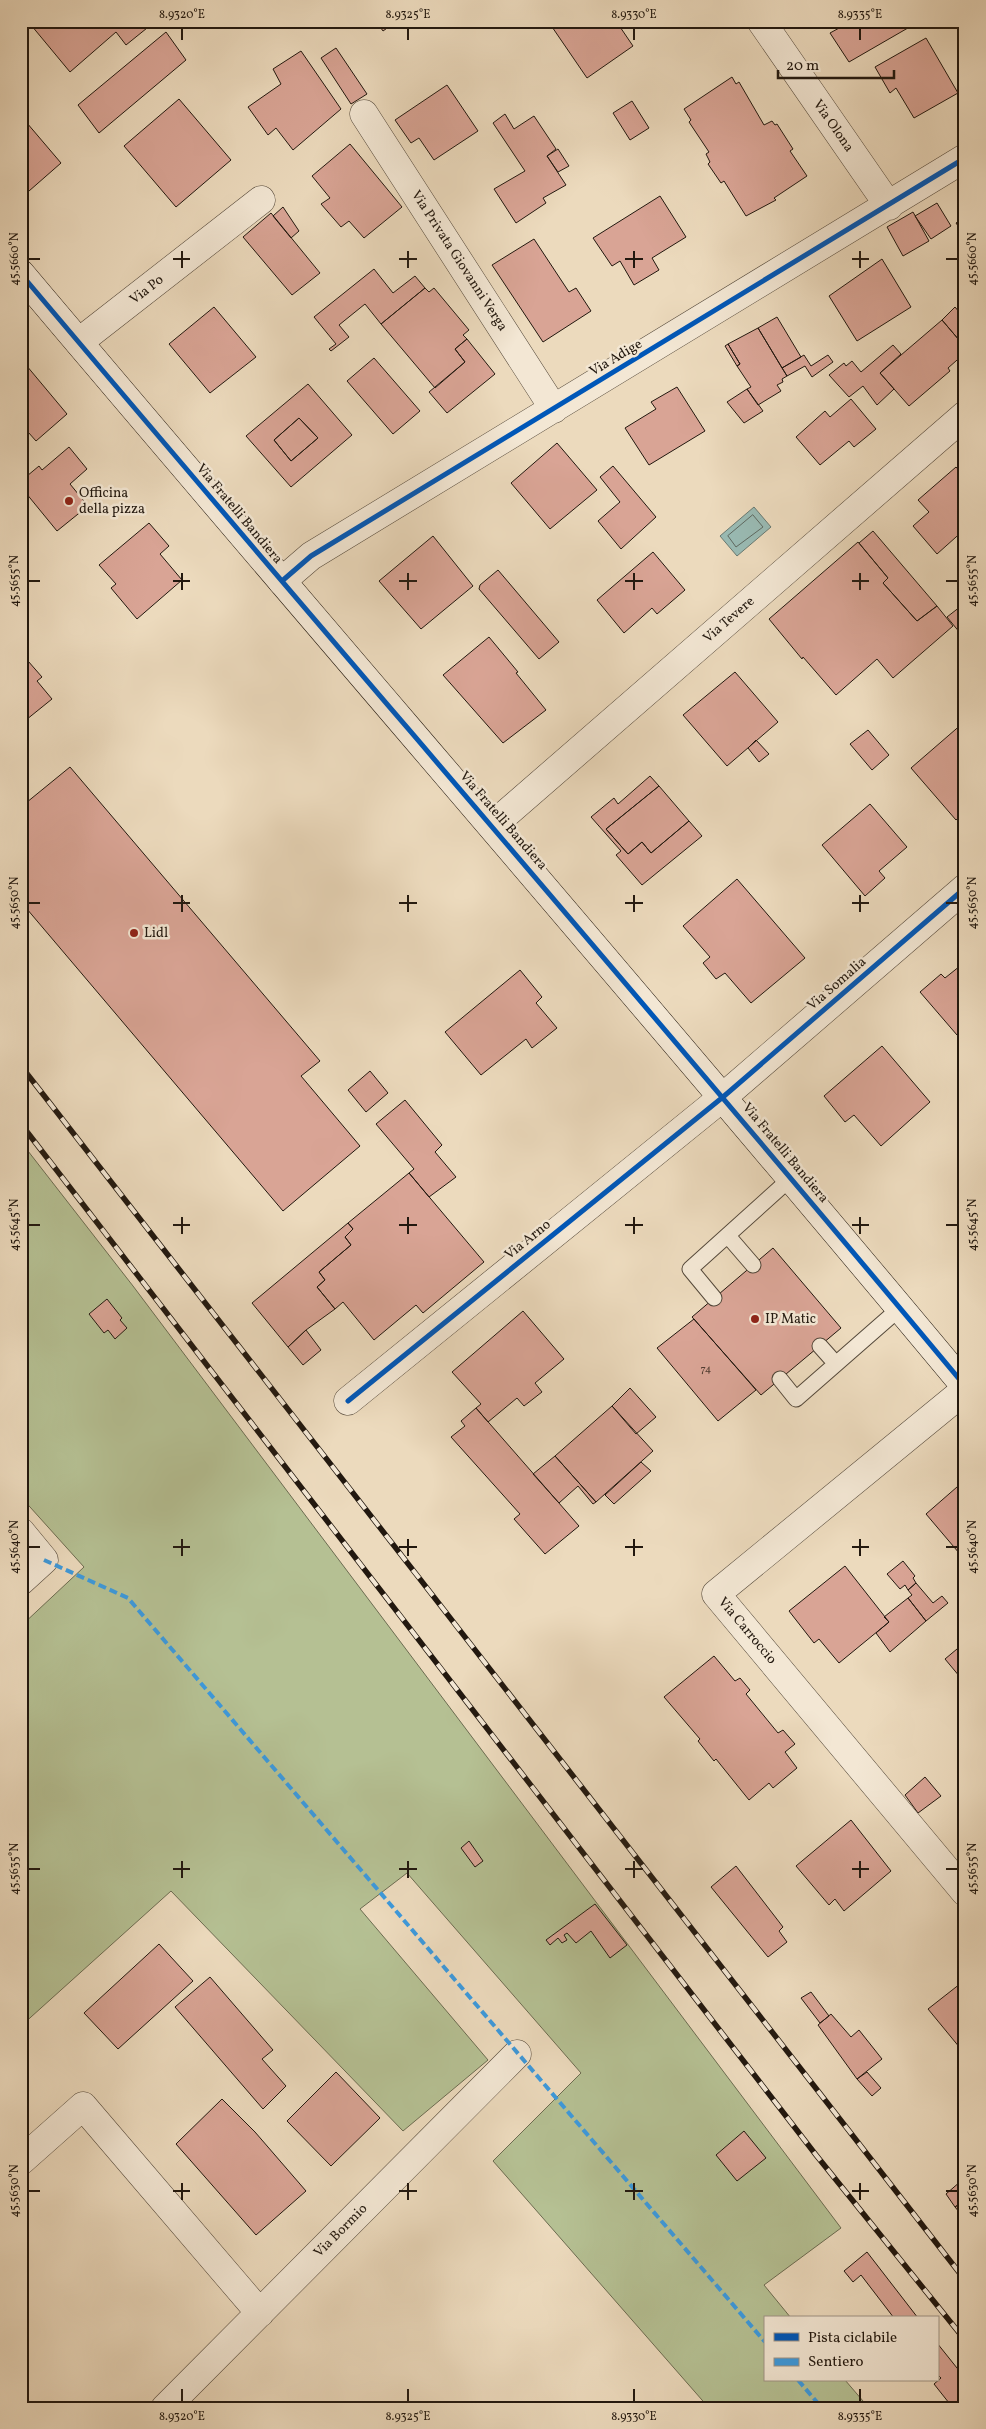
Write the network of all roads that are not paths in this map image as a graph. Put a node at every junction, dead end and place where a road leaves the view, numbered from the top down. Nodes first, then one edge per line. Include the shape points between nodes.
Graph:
1 (760, 21) edge
2 (364, 114) dead end
3 (965, 158) edge
4 (261, 200) dead end
5 (889, 206) junction
6 (21, 274) edge
7 (79, 342) junction
8 (554, 409) junction
9 (965, 415) edge
10 (282, 581) junction
11 (492, 825) junction
12 (965, 888) edge
13 (723, 1097) junction
14 (791, 1178) junction
15 (728, 1236) junction
16 (753, 1265) dead end
17 (714, 1298) dead end
18 (900, 1308) junction
19 (820, 1346) dead end
20 (836, 1364) junction
21 (780, 1379) dead end
22 (965, 1386) edge
23 (965, 1390) edge
24 (348, 1401) dead end
25 (21, 1532) edge
26 (21, 1581) edge
27 (965, 1892) edge
28 (517, 2054) dead end
29 (21, 2161) edge
30 (260, 2313) junction
31 (165, 2408) edge

1 - 5 street, Via Olona
2 - 8 street, Via Privata Giovanni Verga
3 - 5 street, Via Adige
4 - 7 street, Via Po
5 - 8 street, Via Adige
6 - 7 street, Via Fratelli Bandiera
7 - 10 street, Via Fratelli Bandiera
8 - 10 street, Via Adige via 311,556
9 - 11 street, Via Tevere
10 - 11 street, Via Fratelli Bandiera
11 - 13 street, Via Fratelli Bandiera
12 - 13 street, Via Somalia
13 - 14 street, Via Fratelli Bandiera
13 - 24 street, Via Arno
14 - 15 lane
14 - 18 street, Via Fratelli Bandiera
15 - 16 lane
15 - 17 lane via 690,1269
18 - 20 lane
18 - 22 street, Via Fratelli Bandiera
19 - 20 lane
20 - 21 lane via 796,1399
23 - 27 street, Via Carroccio via 716,1594
25 - 26 street via 44,1560
28 - 30 street, Via Bormio
29 - 30 street via 83,2106
30 - 31 street, Via Bormio

